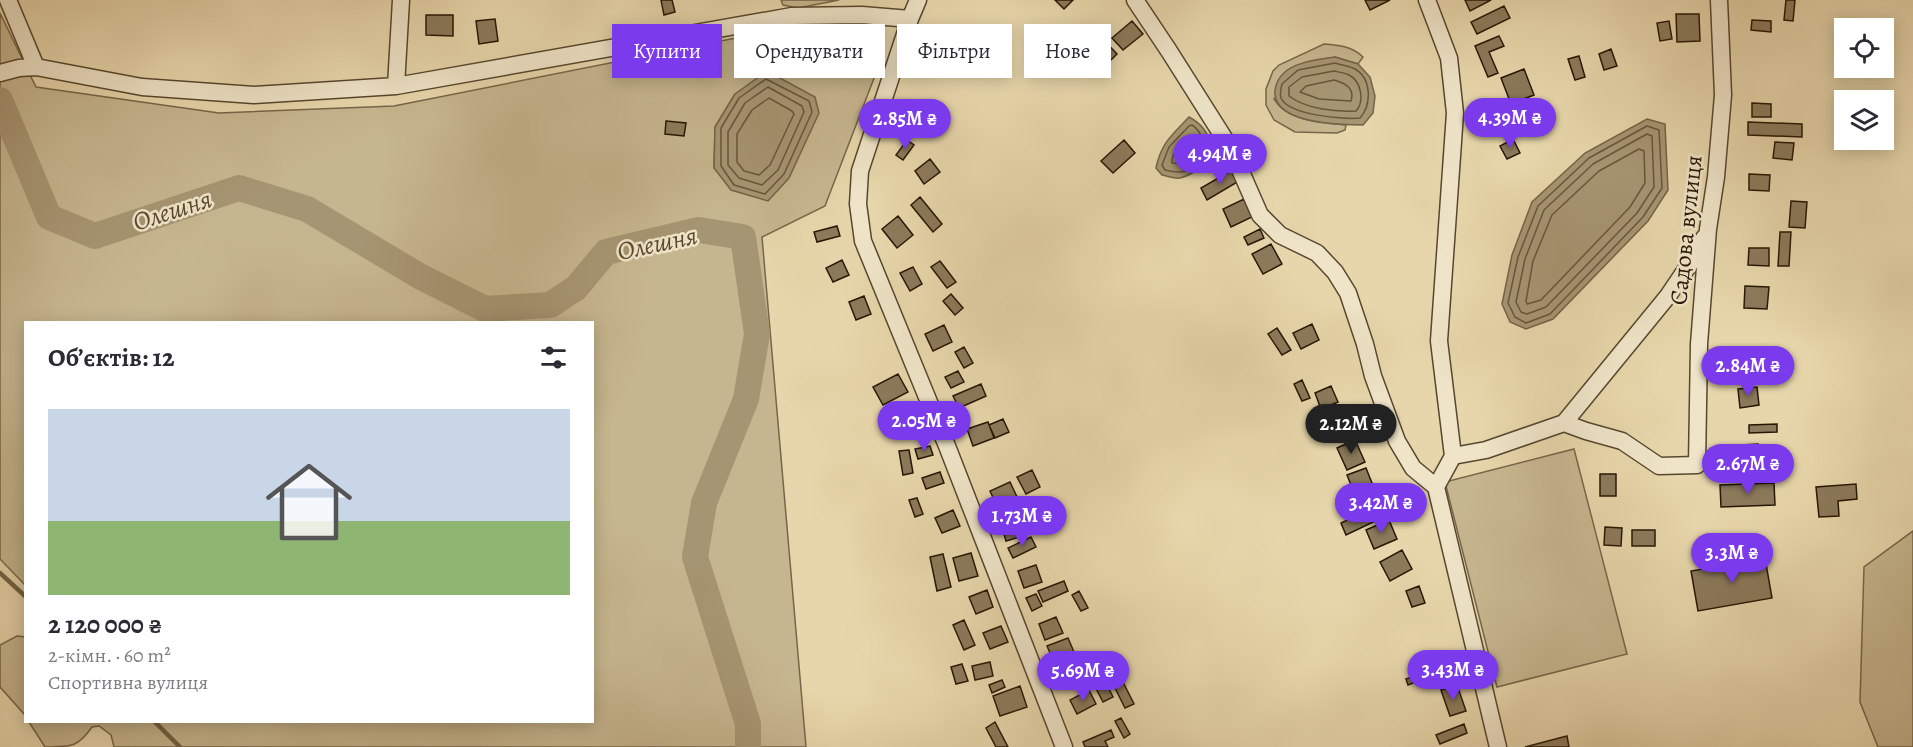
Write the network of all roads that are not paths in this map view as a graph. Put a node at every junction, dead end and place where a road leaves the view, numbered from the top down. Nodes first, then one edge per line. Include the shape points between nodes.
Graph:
1 (8, 0) edge
2 (401, 0) edge
3 (918, 0) edge
4 (1135, 0) edge
5 (1427, 0) edge
6 (1719, 0) edge
7 (910, 19) junction
8 (36, 67) junction
9 (1, 73) edge
10 (396, 86) junction
11 (1708, 229) junction
12 (1564, 423) junction
13 (1453, 456) junction
14 (1436, 487) junction
15 (1064, 747) edge
16 (1498, 747) edge

1 - 8 street
2 - 10 street
3 - 7 street
4 - 14 street via 1231,149 1260,215 1280,235 1317,253 1344,286 1397,441 1413,468
5 - 13 street via 1449,58 1455,113 1439,341
6 - 11 street, Садова вулиця via 1722,95
7 - 10 street via 792,16
7 - 15 street via 860,171 858,204 863,241
8 - 9 street
8 - 10 street via 142,87 254,95
11 - 12 street via 1668,297
11 - 12 street, Садова вулиця via 1697,465 1659,466 1622,441
12 - 13 street via 1486,450
13 - 14 street
14 - 16 street

